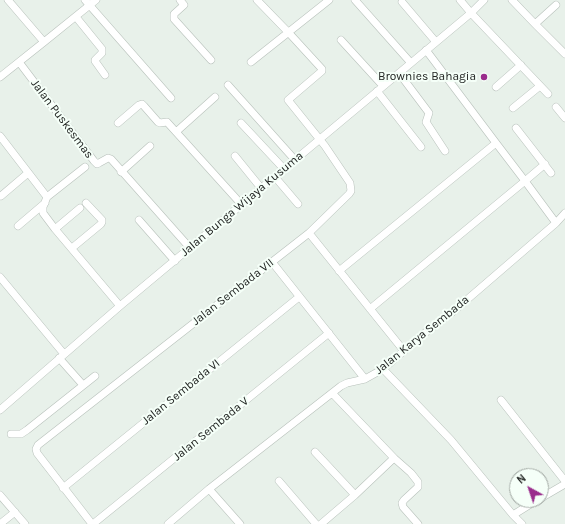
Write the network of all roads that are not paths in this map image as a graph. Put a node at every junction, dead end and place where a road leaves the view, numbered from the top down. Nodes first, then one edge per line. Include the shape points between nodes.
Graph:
1 (8, 0) edge
2 (96, 0) edge
3 (180, 0) edge
4 (257, 0) edge
5 (329, 0) edge
6 (355, 0) edge
7 (460, 0) edge
8 (484, 0) edge
9 (512, 0) edge
10 (87, 2) edge
11 (402, 2) dead end
12 (556, 5) dead end
13 (471, 13) junction
14 (76, 17) junction
15 (535, 24) junction
16 (289, 33) junction
17 (341, 40) dead end
18 (44, 42) junction
19 (436, 42) junction
20 (426, 50) junction
21 (565, 54) edge
22 (212, 60) dead end
23 (19, 62) junction
24 (251, 62) dead end
25 (411, 63) junction
26 (521, 65) junction
27 (399, 73) junction
28 (106, 74) dead end
29 (0, 76) edge
30 (228, 85) dead end
31 (384, 86) junction
32 (540, 86) junction
33 (496, 87) dead end
34 (377, 91) junction
35 (548, 94) dead end
36 (215, 97) dead end
37 (171, 98) dead end
38 (556, 107) dead end
39 (513, 108) dead end
40 (565, 118) edge
41 (118, 123) dead end
42 (241, 123) dead end
43 (516, 128) dead end
44 (176, 132) junction
45 (0, 136) edge
46 (320, 139) junction
47 (496, 143) junction
48 (150, 146) dead end
49 (421, 147) dead end
50 (445, 151) dead end
51 (235, 156) dead end
52 (295, 160) junction
53 (545, 164) junction
54 (86, 167) dead end
55 (284, 169) junction
56 (122, 172) junction
57 (28, 173) junction
58 (551, 173) dead end
59 (275, 177) junction
60 (525, 181) junction
61 (261, 188) junction
62 (1, 196) dead end
63 (46, 200) junction
64 (86, 204) dead end
65 (298, 204) dead end
66 (242, 205) junction
67 (80, 208) dead end
68 (565, 213) edge
69 (139, 220) dead end
70 (556, 223) junction
71 (18, 226) dead end
72 (55, 230) junction
73 (309, 233) junction
74 (72, 248) junction
75 (190, 248) junction
76 (175, 261) junction
77 (272, 262) junction
78 (339, 271) junction
79 (0, 277) edge
80 (299, 297) junction
81 (120, 306) junction
82 (370, 309) junction
83 (329, 333) junction
84 (404, 351) junction
85 (61, 356) junction
86 (383, 369) junction
87 (95, 376) dead end
88 (365, 378) junction
89 (83, 385) junction
90 (332, 393) junction
91 (501, 400) dead end
92 (0, 410) edge
93 (11, 434) dead end
94 (315, 452) dead end
95 (394, 458) junction
96 (279, 481) dead end
97 (565, 482) edge
98 (63, 488) junction
99 (209, 490) junction
100 (549, 493) edge
101 (0, 495) edge
102 (355, 495) junction
103 (524, 508) edge
104 (15, 512) junction
105 (513, 514) junction
106 (177, 521) edge
107 (0, 524) edge
108 (25, 524) edge
109 (93, 524) edge
110 (168, 524) edge
111 (240, 524) edge
112 (316, 524) edge
113 (321, 524) edge
114 (418, 524) edge
115 (522, 524) edge

1 - 18 street
2 - 10 street
3 - 22 street via 184,5 174,14 174,19
4 - 16 street
5 - 16 street
6 - 25 street
7 - 13 street
8 - 13 street, Jalan Bunga Wijaya Kusuma
9 - 15 street
10 - 14 street
10 - 37 street
11 - 19 street
12 - 15 street
13 - 19 street, Jalan Bunga Wijaya Kusuma
13 - 26 street
14 - 18 street
14 - 28 street via 102,49 102,53 95,61
15 - 21 street
16 - 24 street
16 - 46 street via 322,69 288,100
17 - 31 street
18 - 23 street
19 - 20 street, Jalan Bunga Wijaya Kusuma
20 - 25 street, Jalan Bunga Wijaya Kusuma
20 - 47 street
23 - 29 street
23 - 56 street, Jalan Puskesmas via 94,161 97,164 110,158
25 - 27 street, Jalan Bunga Wijaya Kusuma
26 - 32 street
26 - 33 street
27 - 31 street, Jalan Bunga Wijaya Kusuma
27 - 50 street via 430,113 426,122
30 - 52 street
31 - 34 street, Jalan Bunga Wijaya Kusuma
32 - 35 street
32 - 39 street
34 - 46 street, Jalan Bunga Wijaya Kusuma
34 - 49 street
36 - 44 street
38 - 40 street
41 - 44 street via 142,104 158,122 167,122
42 - 55 street
43 - 53 street
44 - 66 street
45 - 57 street
46 - 52 street, Jalan Bunga Wijaya Kusuma
46 - 73 street, Jalan Sembada VII via 351,188 349,194
47 - 60 street
47 - 78 street
48 - 56 street
51 - 61 street
52 - 55 street, Jalan Bunga Wijaya Kusuma
53 - 58 street
53 - 60 street
54 - 63 street
55 - 59 street, Jalan Bunga Wijaya Kusuma
56 - 75 street, Jalan Puskesmas
57 - 62 street
57 - 63 street
59 - 61 street, Jalan Bunga Wijaya Kusuma
59 - 65 street
60 - 70 street
60 - 82 street
61 - 66 street, Jalan Bunga Wijaya Kusuma
63 - 71 street
63 - 72 street via 44,213
64 - 74 street via 102,222
66 - 75 street, Jalan Bunga Wijaya Kusuma
67 - 72 street
68 - 70 street, Jalan Karya Sembada
69 - 76 street
70 - 84 street, Jalan Karya Sembada
72 - 74 street
73 - 77 street, Jalan Sembada VII
73 - 78 street
74 - 81 street
75 - 76 street, Jalan Bunga Wijaya Kusuma
76 - 81 street, Jalan Bunga Wijaya Kusuma
77 - 80 street
77 - 98 street, Jalan Sembada VII via 38,445 36,453
78 - 82 street
79 - 85 street
80 - 83 street
80 - 98 street, Jalan Sembada VI
81 - 85 street, Jalan Bunga Wijaya Kusuma
82 - 84 street
83 - 88 street
83 - 109 street, Jalan Sembada V
84 - 86 street, Jalan Karya Sembada
85 - 89 street
85 - 92 street, Jalan Bunga Wijaya Kusuma
86 - 88 street, Jalan Karya Sembada
86 - 105 street via 451,440
87 - 89 street
88 - 90 street, Jalan Karya Sembada via 347,383
89 - 93 street via 28,430 21,434
90 - 95 street
90 - 99 street, Jalan Karya Sembada
91 - 97 street
94 - 102 street
95 - 102 street
95 - 114 street via 418,482 418,487 402,503
96 - 112 street
97 - 100 street
98 - 109 street
99 - 106 street, Jalan Karya Sembada
99 - 111 street
101 - 104 street
102 - 113 street
103 - 105 street
104 - 107 street
104 - 108 street
105 - 115 street
106 - 110 street, Jalan Karya Sembada

